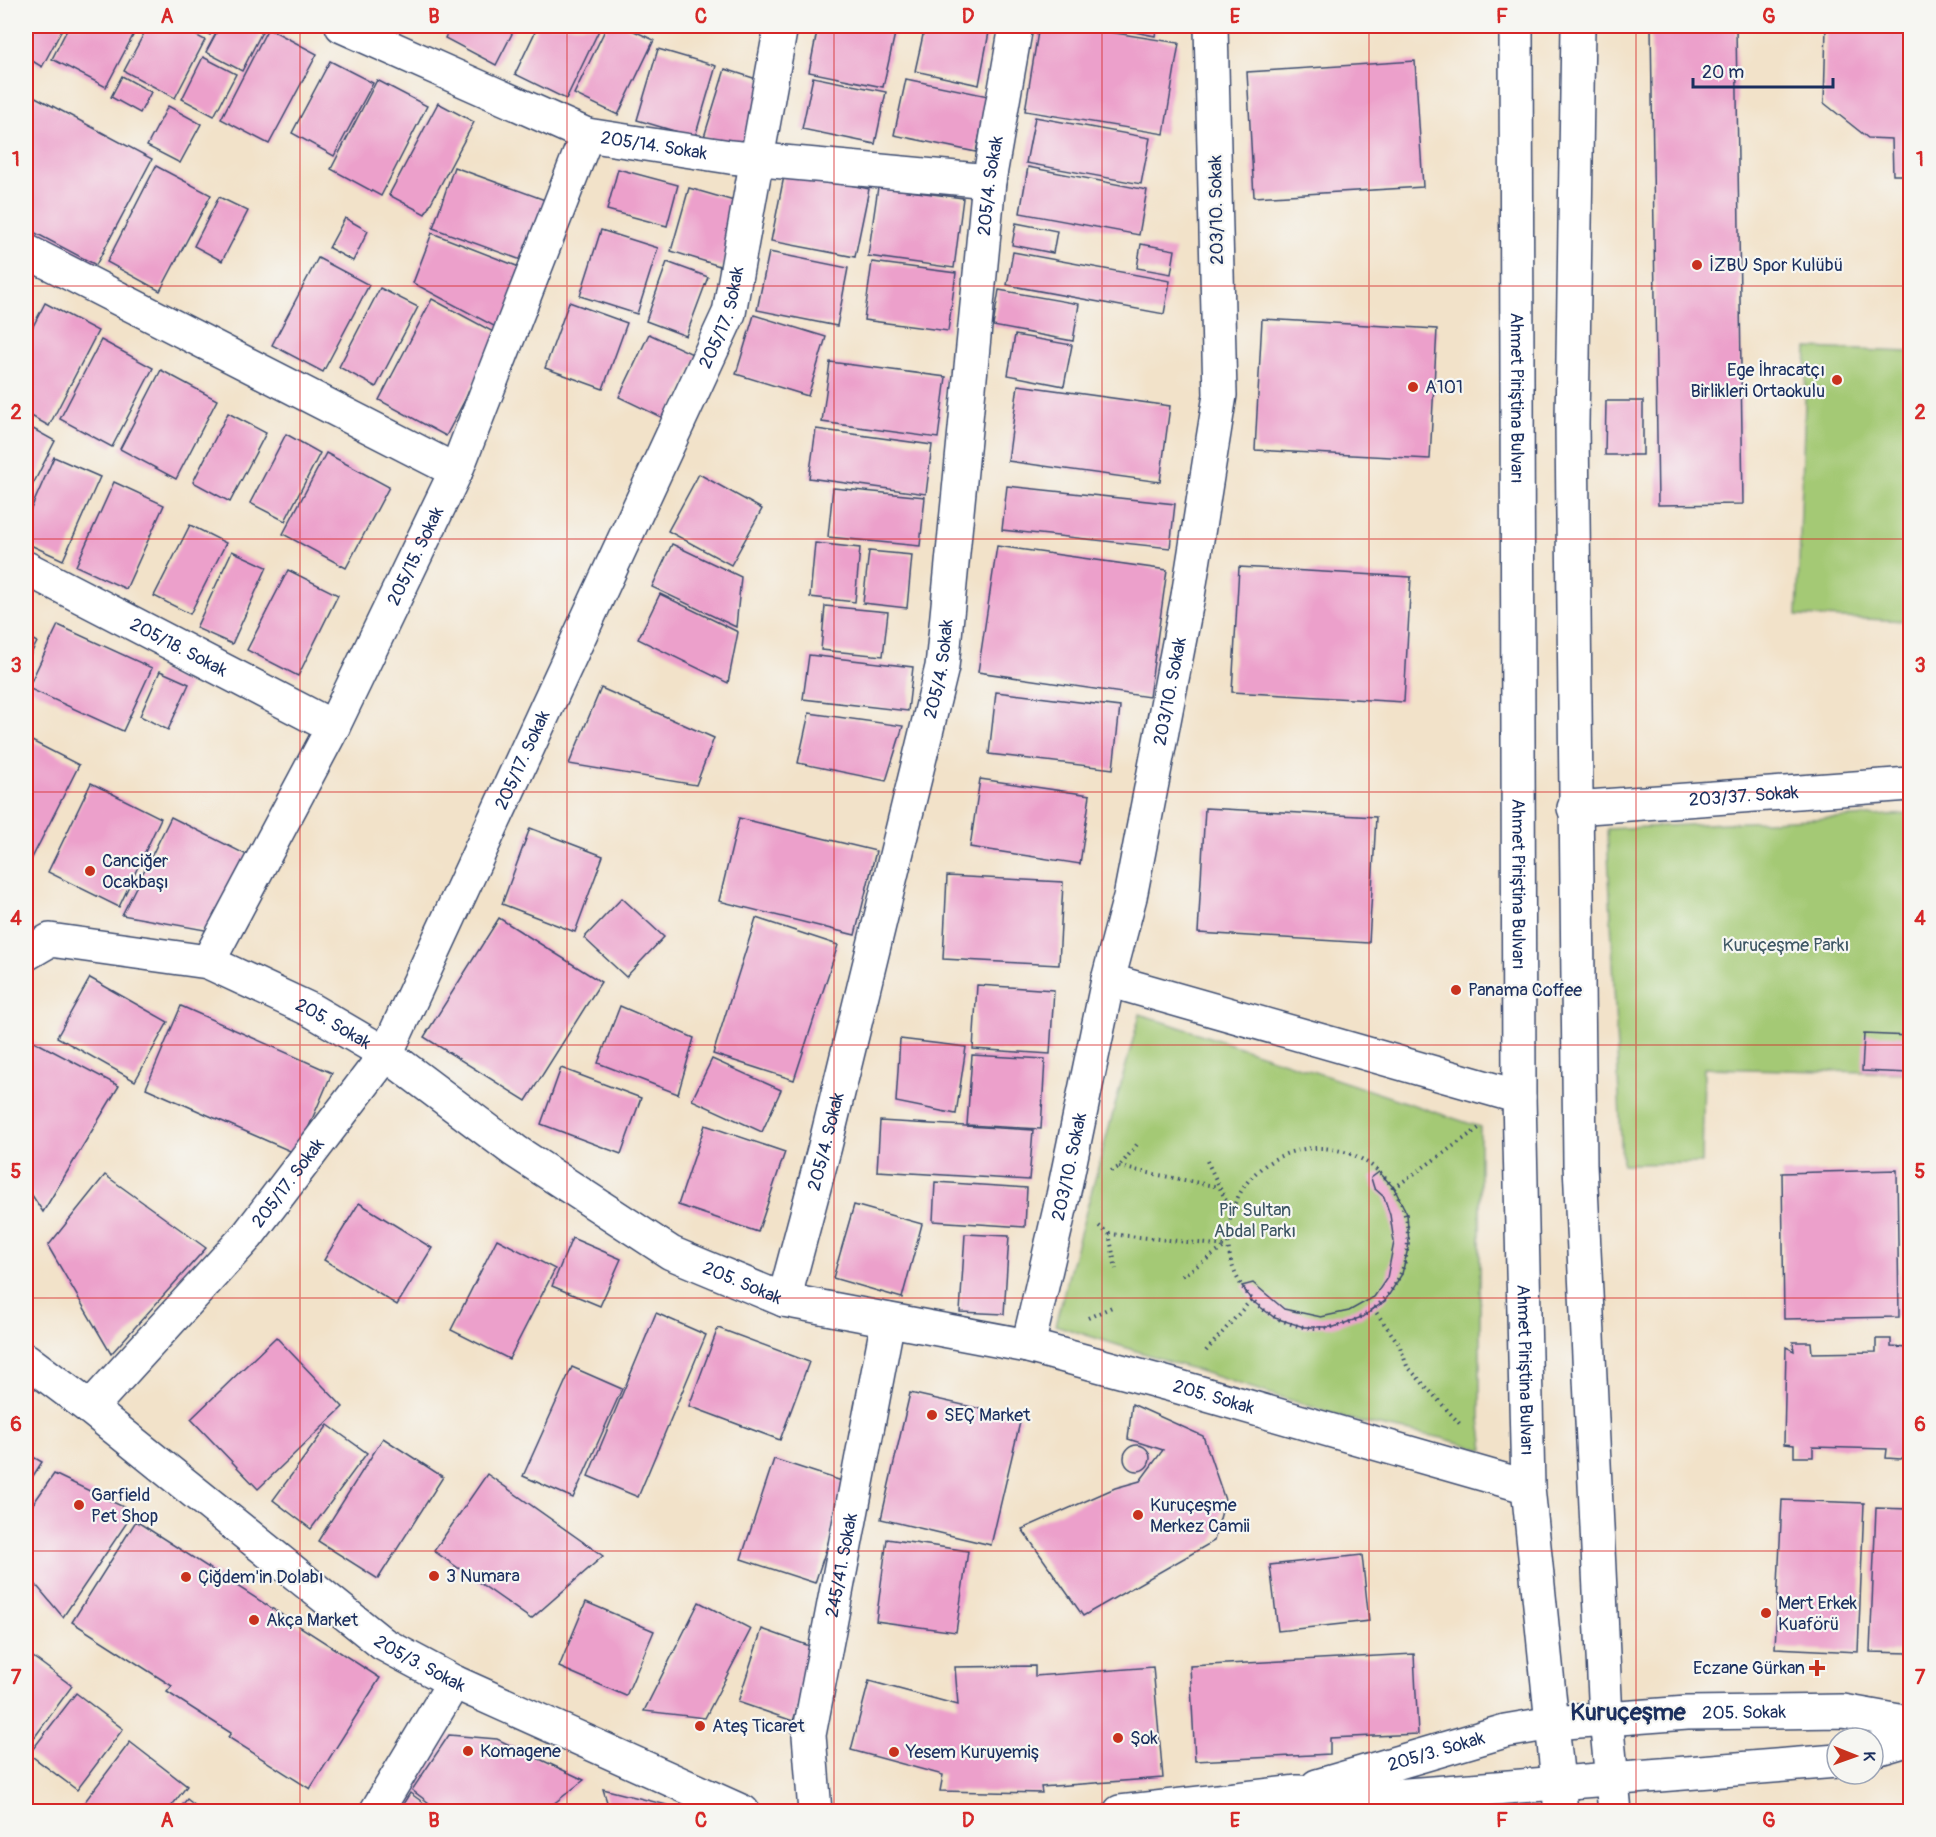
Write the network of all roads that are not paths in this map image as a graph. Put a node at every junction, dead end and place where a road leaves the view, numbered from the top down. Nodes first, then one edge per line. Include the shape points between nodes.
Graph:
1 (342, 26) edge
2 (781, 26) edge
3 (1016, 26) edge
4 (1211, 26) edge
5 (1516, 26) edge
6 (1578, 26) edge
7 (587, 135) junction
8 (759, 159) junction
9 (989, 181) junction
10 (26, 251) edge
11 (456, 471) junction
12 (26, 568) edge
13 (333, 727) junction
14 (1911, 784) edge
15 (1574, 808) junction
16 (34, 939) edge
17 (208, 962) junction
18 (1108, 980) junction
19 (386, 1054) junction
20 (1519, 1097) junction
21 (784, 1300) junction
22 (888, 1320) junction
23 (1028, 1346) junction
24 (26, 1360) edge
25 (90, 1408) junction
26 (1527, 1487) junction
27 (454, 1682) junction
28 (1579, 1721) junction
29 (1911, 1723) edge
30 (1911, 1739) edge
31 (1885, 1747) edge
32 (1825, 1762) edge
33 (1578, 1788) edge
34 (1300, 1802) edge
35 (376, 1812) edge
36 (743, 1812) edge
37 (815, 1812) edge
38 (1120, 1812) edge
39 (1615, 1812) edge

1 - 7 street, 205/14. Sokak
2 - 8 street, 205/17. Sokak
3 - 9 street, 205/4. Sokak
4 - 18 street, 203/10. Sokak via 1220,395 1179,642 1130,897
5 - 20 street, Ahmet Piriştina Bulvarı
6 - 15 street, Ahmet Piriştina Bulvarı via 1572,424
7 - 8 street, 205/14. Sokak
7 - 11 street, 205/15. Sokak
8 - 9 street, 205/14. Sokak
8 - 19 street, 205/17. Sokak via 729,313
9 - 21 street, 205/4. Sokak via 942,667
10 - 11 street
11 - 13 street, 205/15. Sokak
12 - 13 street, 205/18. Sokak
13 - 17 street, 205/15. Sokak
14 - 15 street, 203/37. Sokak
15 - 28 street, Ahmet Piriştina Bulvarı via 1580,1165
16 - 17 street, 205. Sokak
17 - 19 street, 205. Sokak via 311,1010
18 - 20 street
18 - 23 street, 203/10. Sokak
19 - 21 street, 205. Sokak via 515,1151 671,1253
19 - 25 street, 205/17. Sokak via 248,1235
20 - 26 street, Ahmet Piriştina Bulvarı
21 - 22 street, 205. Sokak
22 - 23 street, 205. Sokak
22 - 37 street, 245/41. Sokak via 809,1735
23 - 26 street, 205. Sokak
24 - 25 street, 205/3. Sokak
25 - 27 street, 205/3. Sokak via 383,1644
26 - 28 street, Ahmet Piriştina Bulvarı
27 - 35 street
27 - 36 street, 205/3. Sokak
28 - 29 street, 205. Sokak via 1728,1711 1843,1711
28 - 33 street, Ahmet Piriştina Bulvarı
28 - 33 street, Ahmet Piriştina Bulvarı
28 - 34 street, 205/3. Sokak via 1494,1734
30 - 31 street
32 - 33 street
33 - 34 street, 205/3. Sokak
33 - 39 street, Ahmet Piriştina Bulvarı
34 - 38 street, 205/3. Sokak

